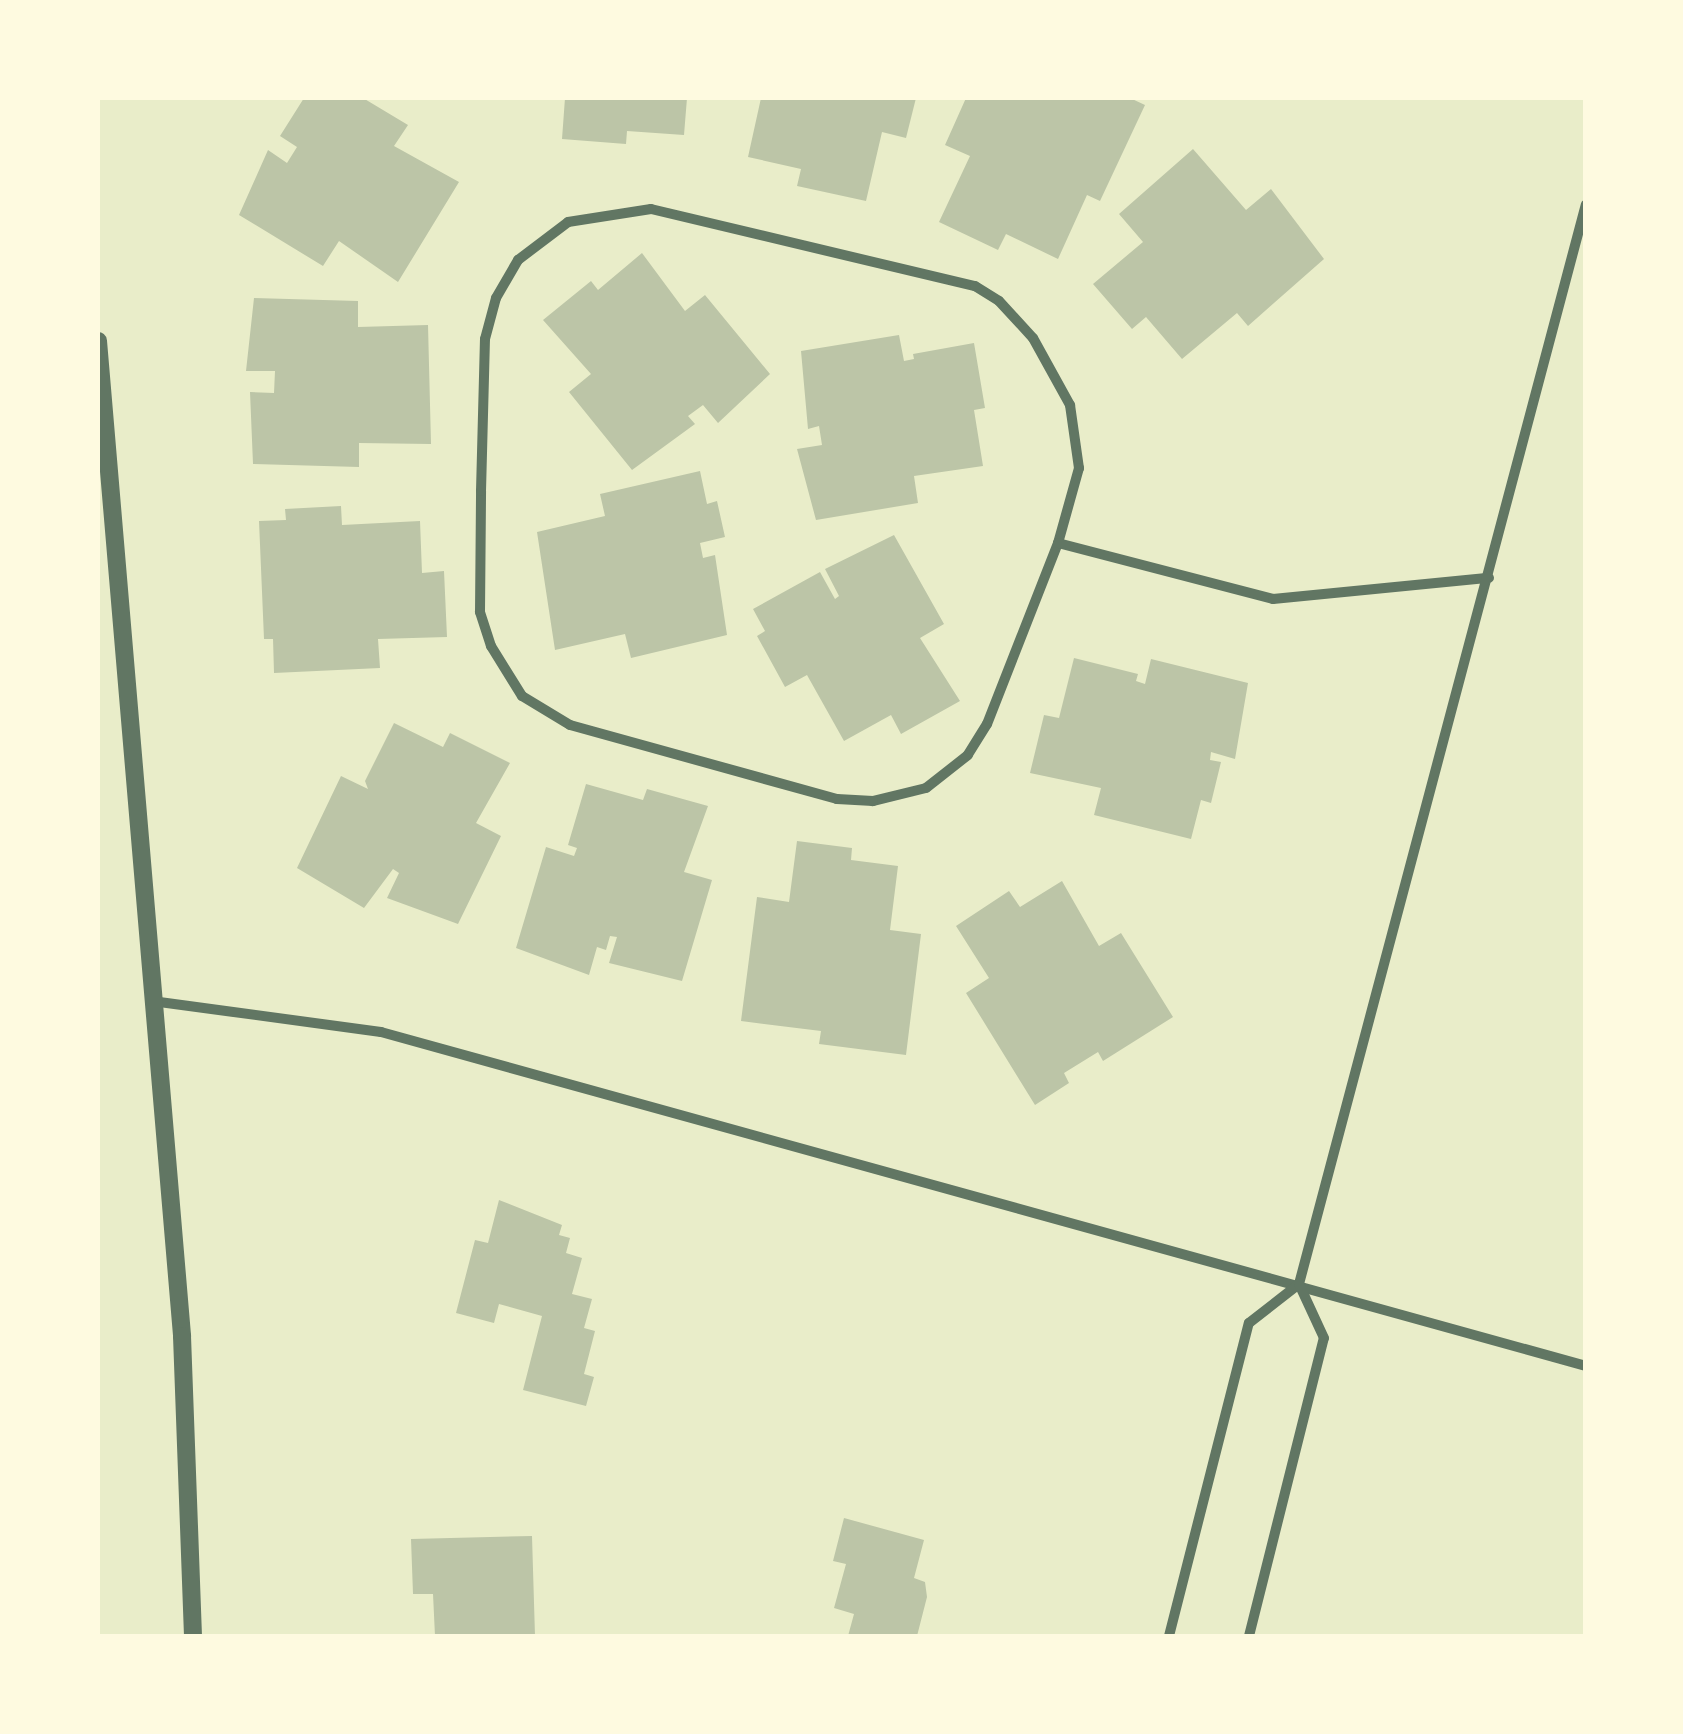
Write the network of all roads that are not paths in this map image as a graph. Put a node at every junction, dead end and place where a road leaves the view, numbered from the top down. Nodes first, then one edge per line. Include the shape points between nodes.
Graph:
1 (1586, 204) edge
2 (1584, 218) edge
3 (98, 341) edge
4 (1058, 543) junction
5 (1489, 578) junction
6 (151, 1001) junction
7 (1299, 1284) junction
8 (1586, 1366) edge
9 (194, 1636) edge
10 (1170, 1636) edge
11 (1249, 1636) edge

1 - 2 street
2 - 5 street
3 - 6 street
4 - 4 street via 987,724 942,780 909,795 836,799 570,725 522,696 500,665 480,612 484,339 502,284 528,251 568,222 652,208 951,276 1000,301 1033,338 1076,427 1077,484
4 - 5 street via 1273,599
5 - 7 street
6 - 7 street via 381,1032
6 - 9 street via 182,1336
7 - 8 street
7 - 10 street via 1249,1323
7 - 11 street via 1324,1338

